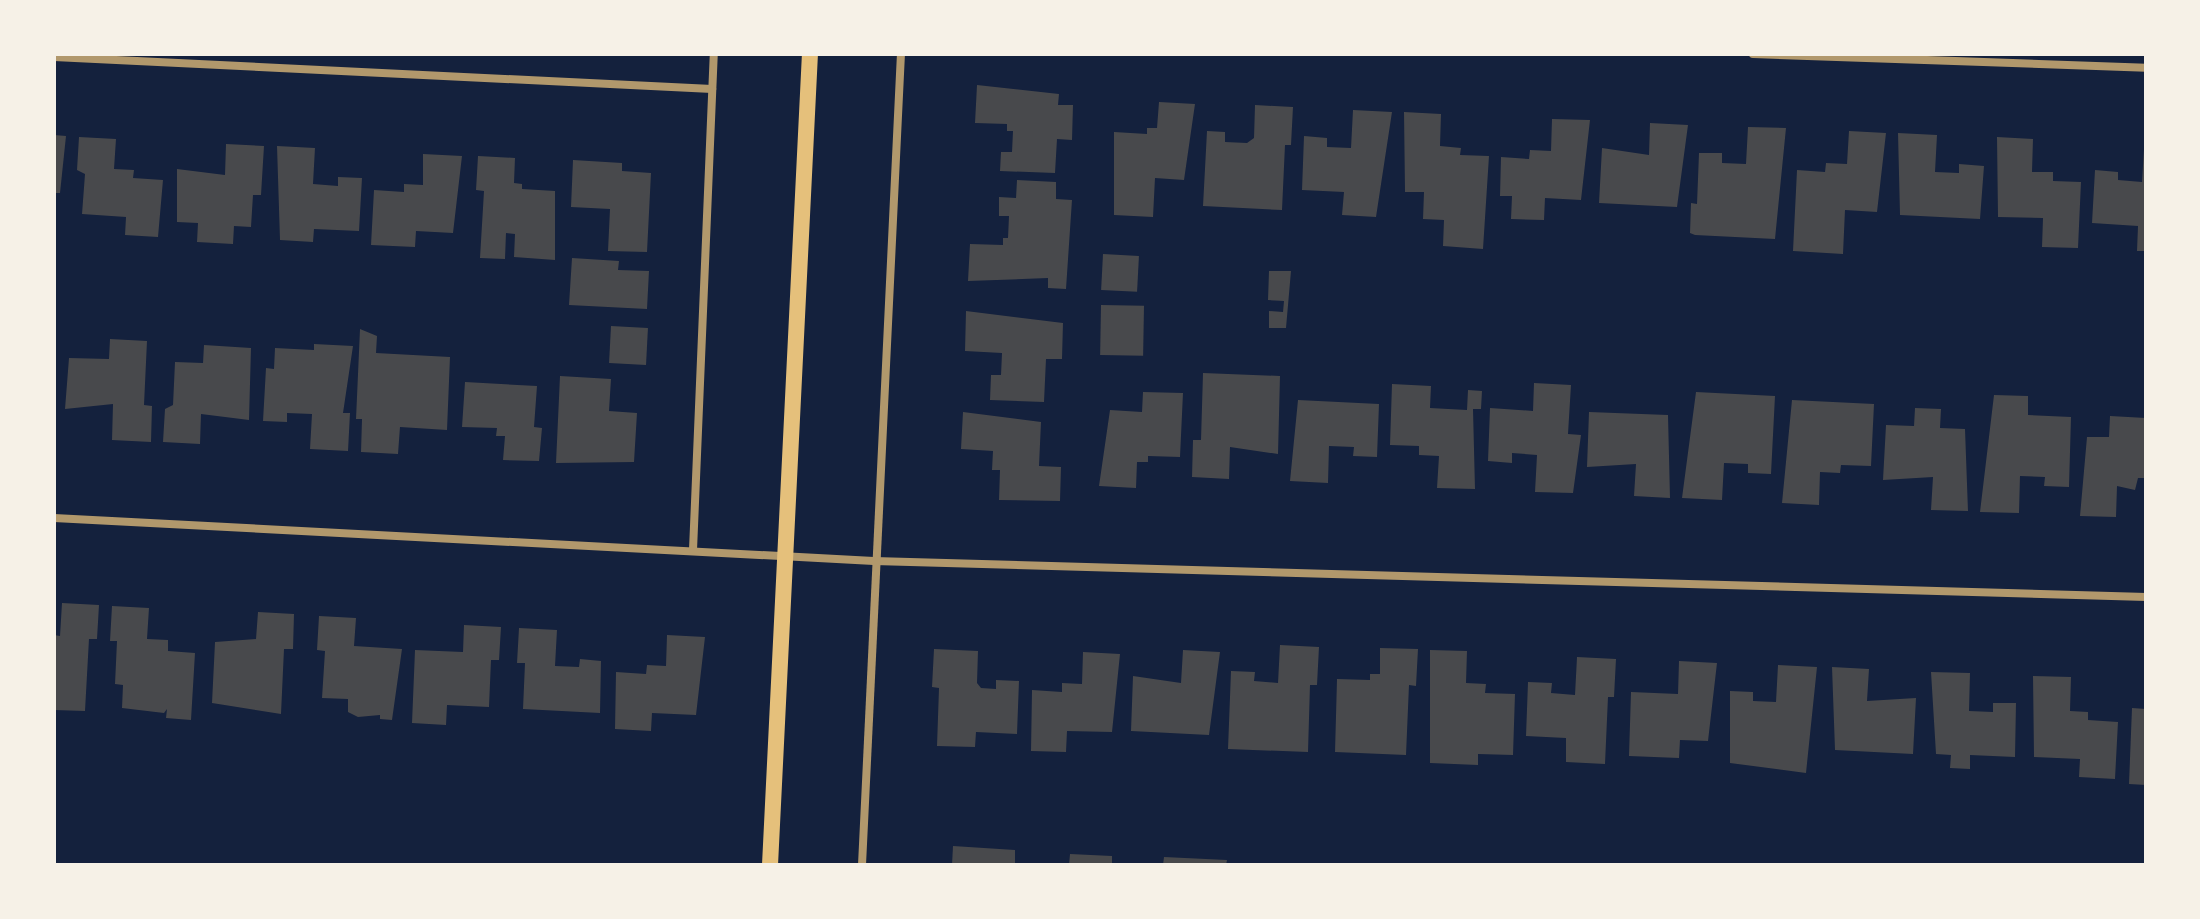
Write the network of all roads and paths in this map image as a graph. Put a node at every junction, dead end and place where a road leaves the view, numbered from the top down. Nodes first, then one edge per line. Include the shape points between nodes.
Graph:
1 (714, 54) edge
2 (810, 54) edge
3 (901, 54) edge
4 (1753, 54) edge
5 (54, 57) edge
6 (2146, 68) edge
7 (712, 89) junction
8 (54, 518) edge
9 (693, 550) junction
10 (782, 556) junction
11 (874, 561) junction
12 (2146, 597) edge
13 (770, 865) edge
14 (862, 865) edge

1 - 7 street
2 - 10 main road
3 - 11 street
4 - 6 street
5 - 7 street
7 - 9 street
8 - 9 street
9 - 10 street
10 - 11 street
10 - 13 main road
11 - 12 street
11 - 14 street

